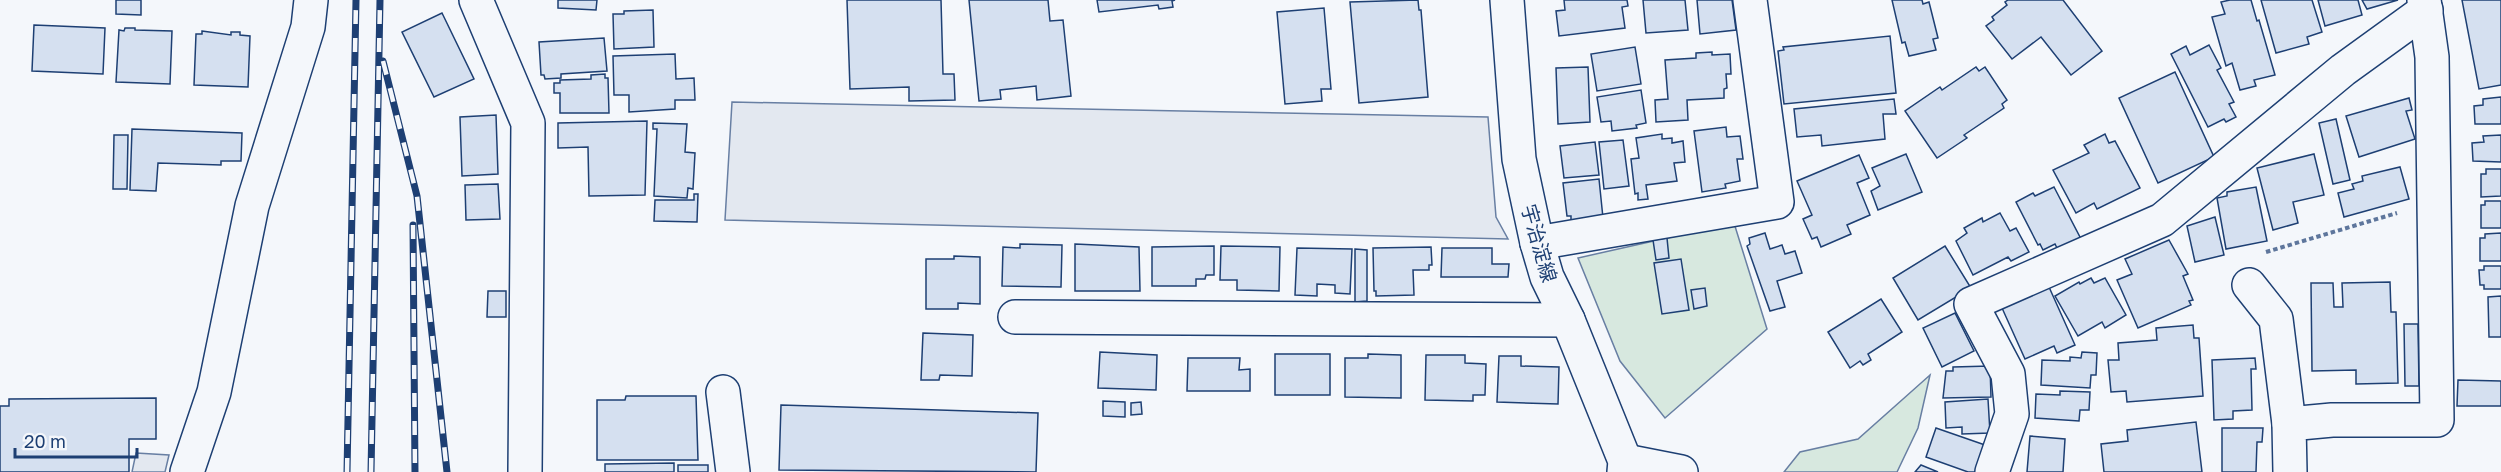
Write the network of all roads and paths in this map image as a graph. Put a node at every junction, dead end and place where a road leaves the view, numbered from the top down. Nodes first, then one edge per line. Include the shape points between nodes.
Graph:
1 (311, 0) edge
2 (476, 0) edge
3 (1507, 0) edge
4 (1749, 0) edge
5 (2425, 5) edge
6 (2435, 202) junction
7 (1537, 243) junction
8 (2249, 285) joint
9 (1016, 317) dead end
10 (1568, 320) junction
11 (723, 392) dead end
12 (2289, 424) junction
13 (1624, 466) edge
14 (186, 472) edge
15 (525, 472) edge
16 (733, 472) edge
17 (1681, 472) edge
18 (1992, 472) edge
19 (2290, 472) edge

1 - 14 street via 308,27 252,206 214,392
2 - 15 street via 528,123
3 - 7 street, 宇治淀線 via 1519,159
4 - 7 street via 1777,202
5 - 6 street via 2432,57
5 - 18 street via 2162,220 1971,304 2008,374 2012,414
6 - 8 path via 2267,251
6 - 12 street via 2438,420
7 - 10 street, 宇治淀線 via 1547,277
8 - 12 street via 2276,318
9 - 10 street
10 - 13 street, 宇治淀線
11 - 16 street
12 - 19 street
13 - 17 street

